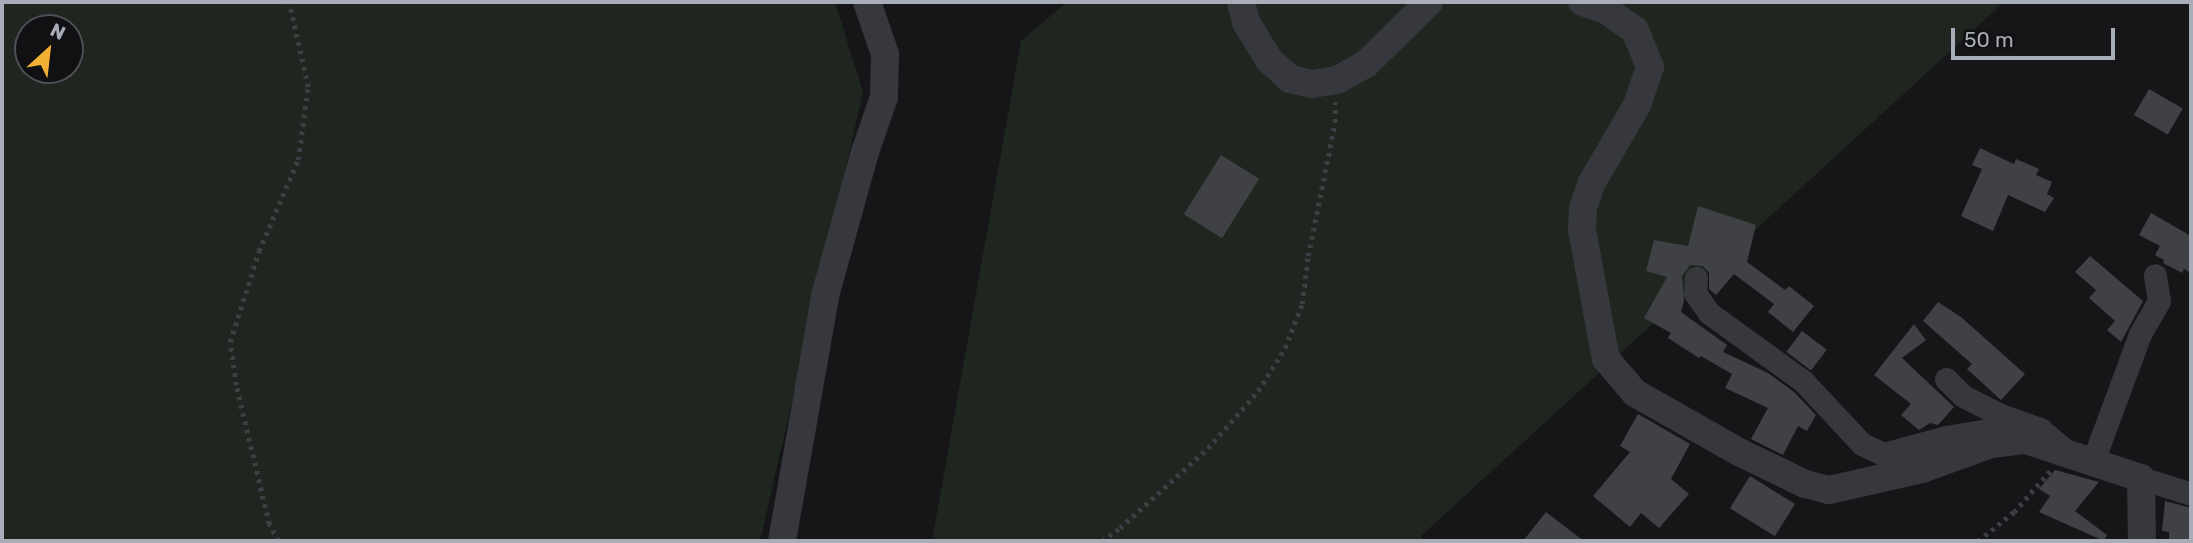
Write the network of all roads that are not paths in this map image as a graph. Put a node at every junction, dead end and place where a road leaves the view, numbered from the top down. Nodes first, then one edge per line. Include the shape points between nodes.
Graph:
1 (867, 2) edge
2 (1241, 2) edge
3 (1429, 2) edge
4 (1582, 2) edge
5 (2155, 275) dead end
6 (1696, 278) dead end
7 (1946, 379) dead end
8 (2022, 440) junction
9 (2075, 455) junction
10 (2141, 478) junction
11 (2191, 494) edge
12 (782, 541) edge
13 (2141, 541) edge

1 - 12 street via 885,54 884,97 825,296
2 - 3 street via 1246,22 1269,60 1290,79 1312,84 1337,80 1366,64
4 - 8 street via 1606,10 1635,30 1650,67 1637,105 1591,184 1583,208 1582,230 1606,359 1635,393 1739,452 1829,491 1922,469 1991,443
5 - 9 street via 2158,301
6 - 8 street via 1695,293 1709,313 1803,381 1862,444 1883,454 2005,427
7 - 9 street via 1964,396 2040,429
8 - 9 street
9 - 10 street
10 - 11 street
10 - 13 street

